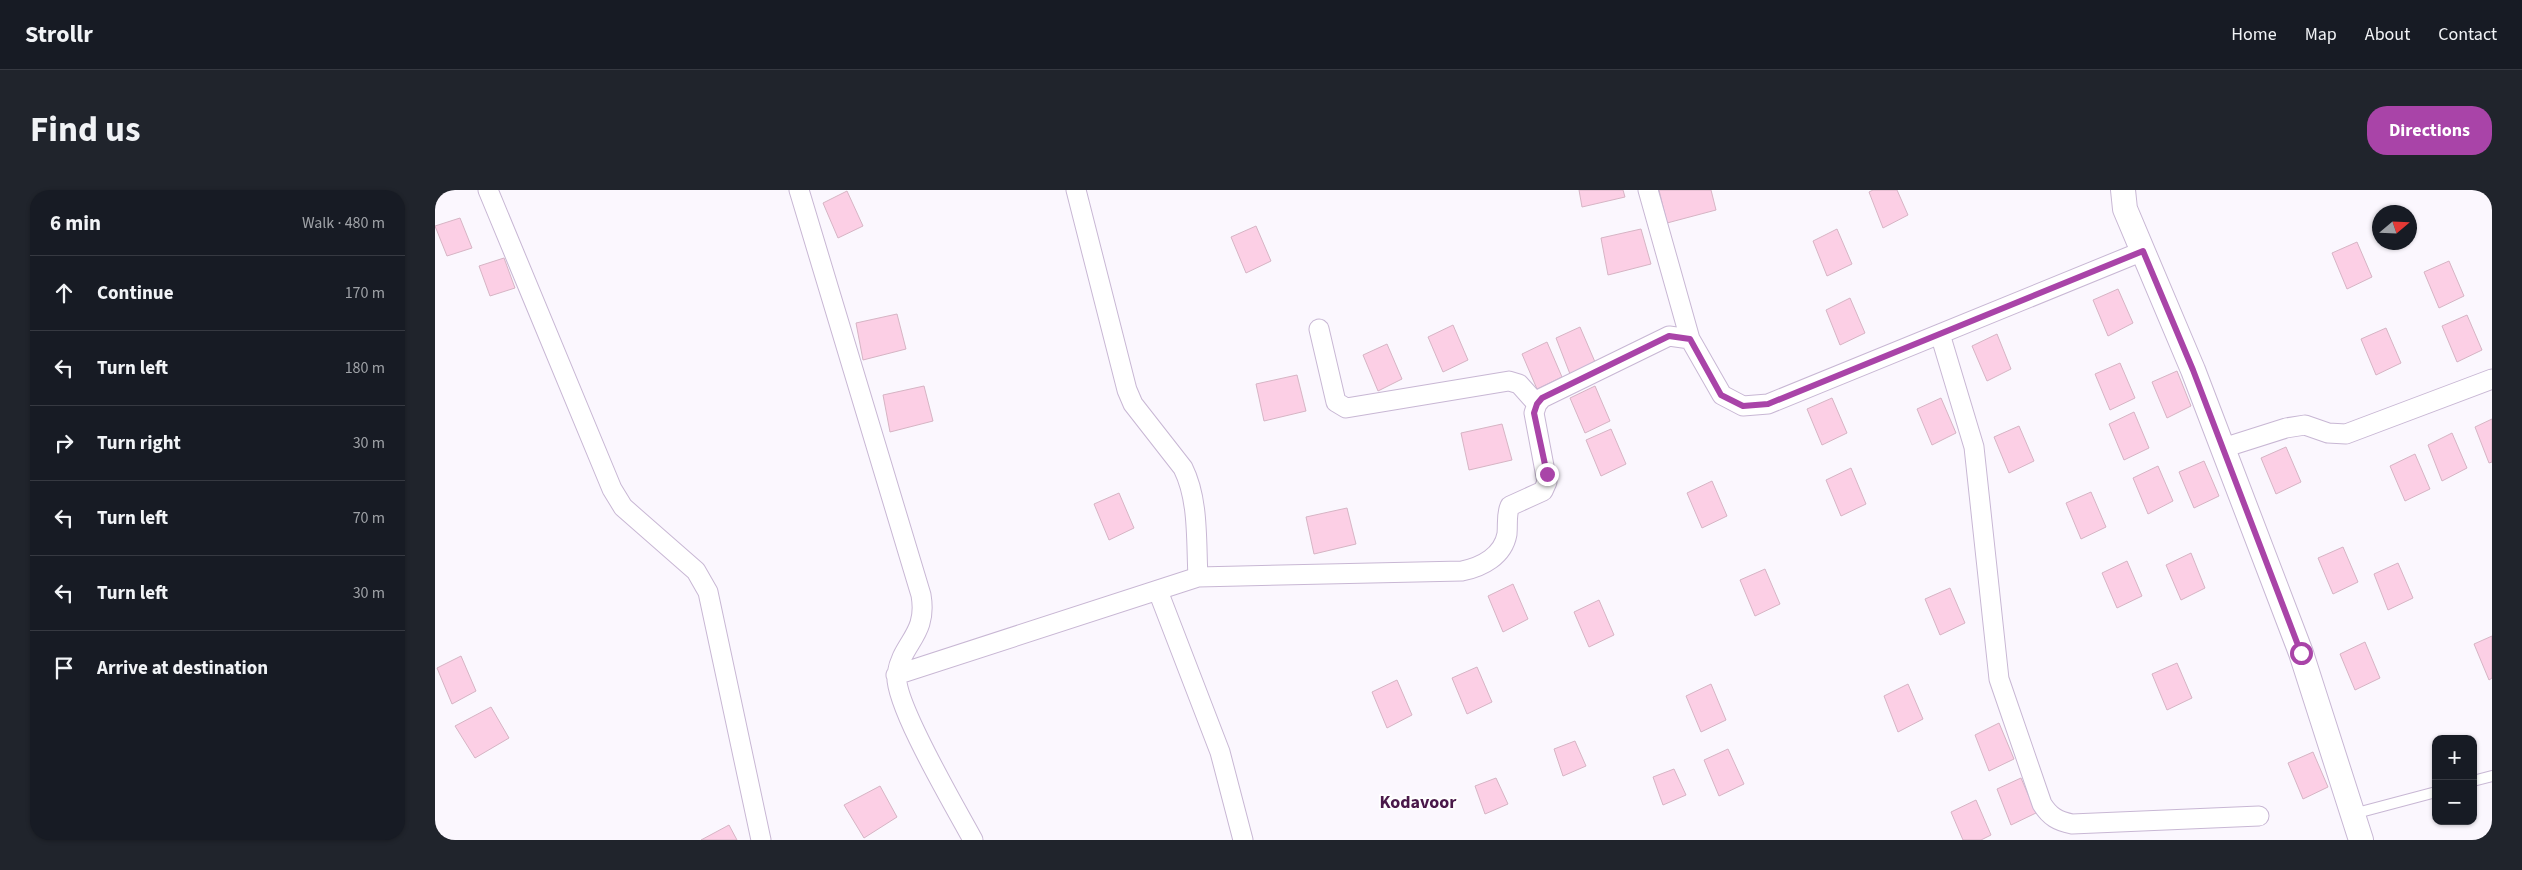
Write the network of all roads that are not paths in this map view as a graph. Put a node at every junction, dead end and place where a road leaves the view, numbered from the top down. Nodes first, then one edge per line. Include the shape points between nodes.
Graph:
1 (488, 190) edge
2 (799, 190) edge
3 (1076, 190) edge
4 (1648, 190) edge
5 (2123, 190) edge
6 (2143, 251) junction
7 (1319, 330) dead end
8 (1940, 334) junction
9 (1690, 339) junction
10 (2492, 378) edge
11 (1537, 404) junction
12 (2223, 448) junction
13 (1198, 577) junction
14 (1158, 591) junction
15 (896, 675) junction
16 (2492, 776) edge
17 (2477, 780) edge
18 (2432, 793) edge
19 (2353, 814) junction
20 (2259, 816) dead end
21 (761, 840) edge
22 (973, 840) edge
23 (1243, 840) edge
24 (2361, 840) edge

1 - 21 street via 611,489 623,508 680,555 708,592
2 - 15 street via 921,595 924,612
3 - 13 street via 1127,390 1133,404 1189,479
4 - 9 street
5 - 6 street via 2125,209
6 - 8 street
6 - 12 street
7 - 11 street via 1336,402 1346,408 1509,380 1519,384
8 - 9 street via 1768,404 1743,406 1721,395
8 - 20 street via 1974,447 1999,679 2047,813 2058,821 2072,824
9 - 11 street via 1669,336 1542,398
10 - 12 street via 2346,434 2328,433 2305,425
11 - 13 street via 1534,413 1547,482 1543,490 1510,506 1507,535 1499,552 1476,568 1462,571
12 - 19 street via 2301,653
13 - 14 street
14 - 15 street
14 - 23 street via 1220,752
15 - 22 street via 902,705
16 - 17 lane
18 - 19 lane
19 - 24 street

